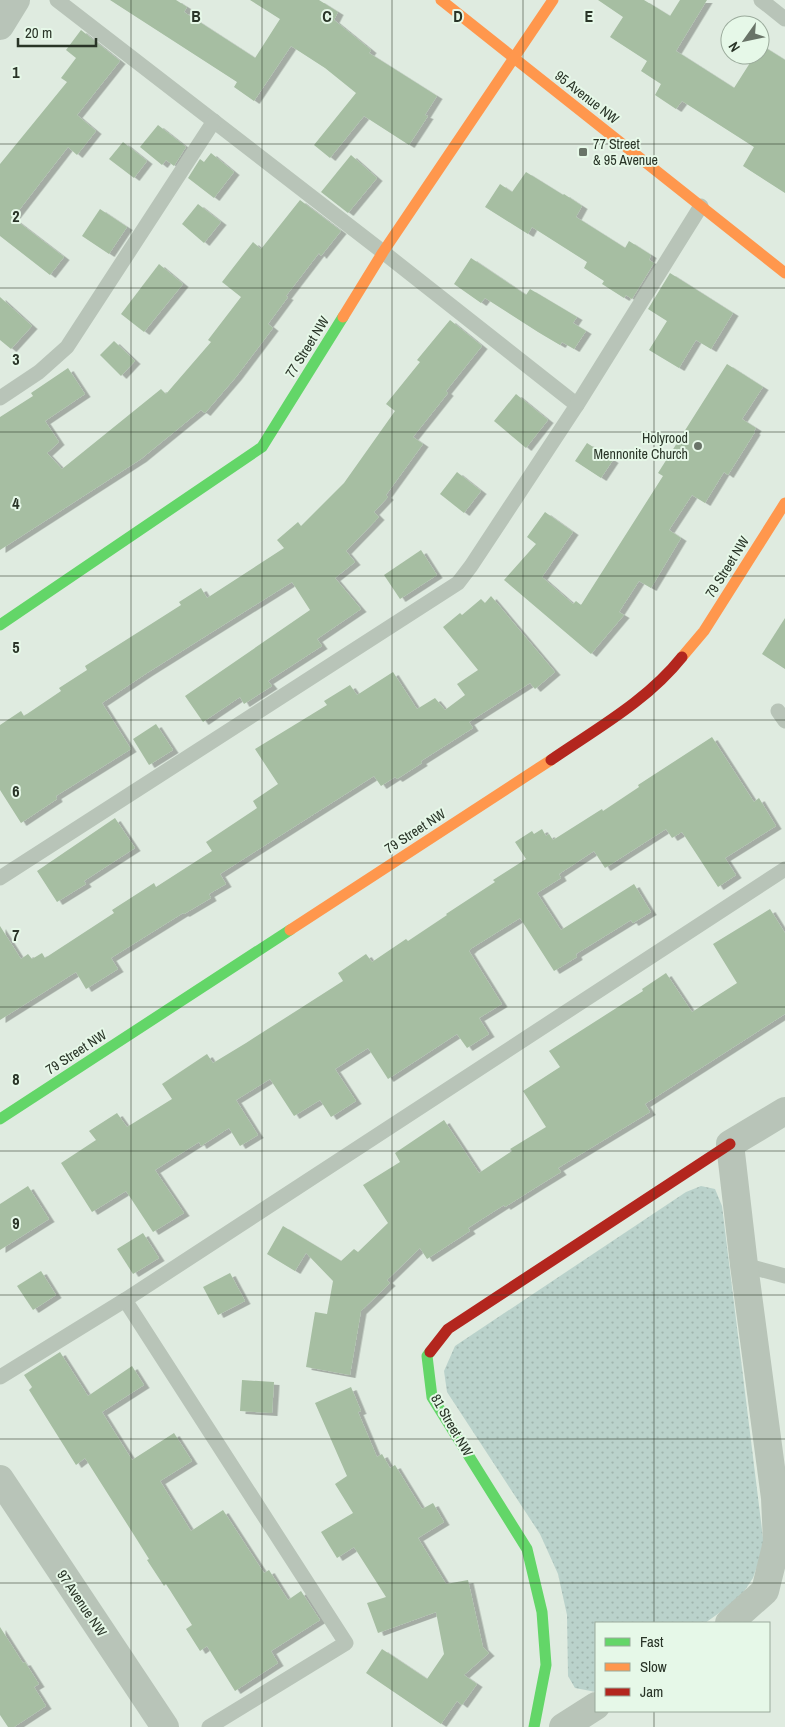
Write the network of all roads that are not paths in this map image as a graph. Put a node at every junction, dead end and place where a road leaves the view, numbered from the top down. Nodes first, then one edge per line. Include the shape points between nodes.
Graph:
1 (16, 0) edge
2 (57, 0) edge
3 (441, 0) edge
4 (553, 0) edge
5 (760, 0) edge
6 (785, 19) edge
7 (0, 26) edge
8 (514, 58) junction
9 (214, 121) junction
10 (701, 206) junction
11 (383, 252) junction
12 (785, 273) edge
13 (0, 398) edge
14 (577, 405) junction
15 (785, 503) edge
16 (0, 624) edge
17 (785, 869) edge
18 (0, 878) edge
19 (785, 1111) edge
20 (0, 1119) edge
21 (730, 1144) junction
22 (744, 1265) junction
23 (785, 1276) edge
24 (124, 1300) junction
25 (0, 1377) edge
26 (0, 1479) edge
27 (730, 1622) edge
28 (595, 1707) edge
29 (165, 1727) edge
30 (209, 1727) edge
31 (534, 1727) edge
32 (563, 1727) edge

1 - 7 street
2 - 9 lane
3 - 8 street, 95 Avenue NW
4 - 8 street, 77 Street NW
5 - 6 lane
8 - 10 street, 95 Avenue NW
8 - 11 street, 77 Street NW
9 - 11 lane
9 - 13 lane via 66,347 39,372
10 - 12 street, 95 Avenue NW
10 - 14 lane
11 - 14 lane
11 - 16 street, 77 Street NW via 262,447
14 - 18 lane via 458,583
15 - 20 street, 79 Street NW via 704,631 648,694
17 - 24 lane
19 - 21 street, 81 Street NW
21 - 22 street
21 - 31 street, 81 Street NW via 448,1329 427,1356 432,1397 527,1549 542,1612 546,1665
22 - 23 lane
22 - 27 street via 775,1498 777,1542 765,1591
24 - 25 lane
24 - 30 lane via 346,1643
26 - 29 street, 97 Avenue NW
28 - 32 street

